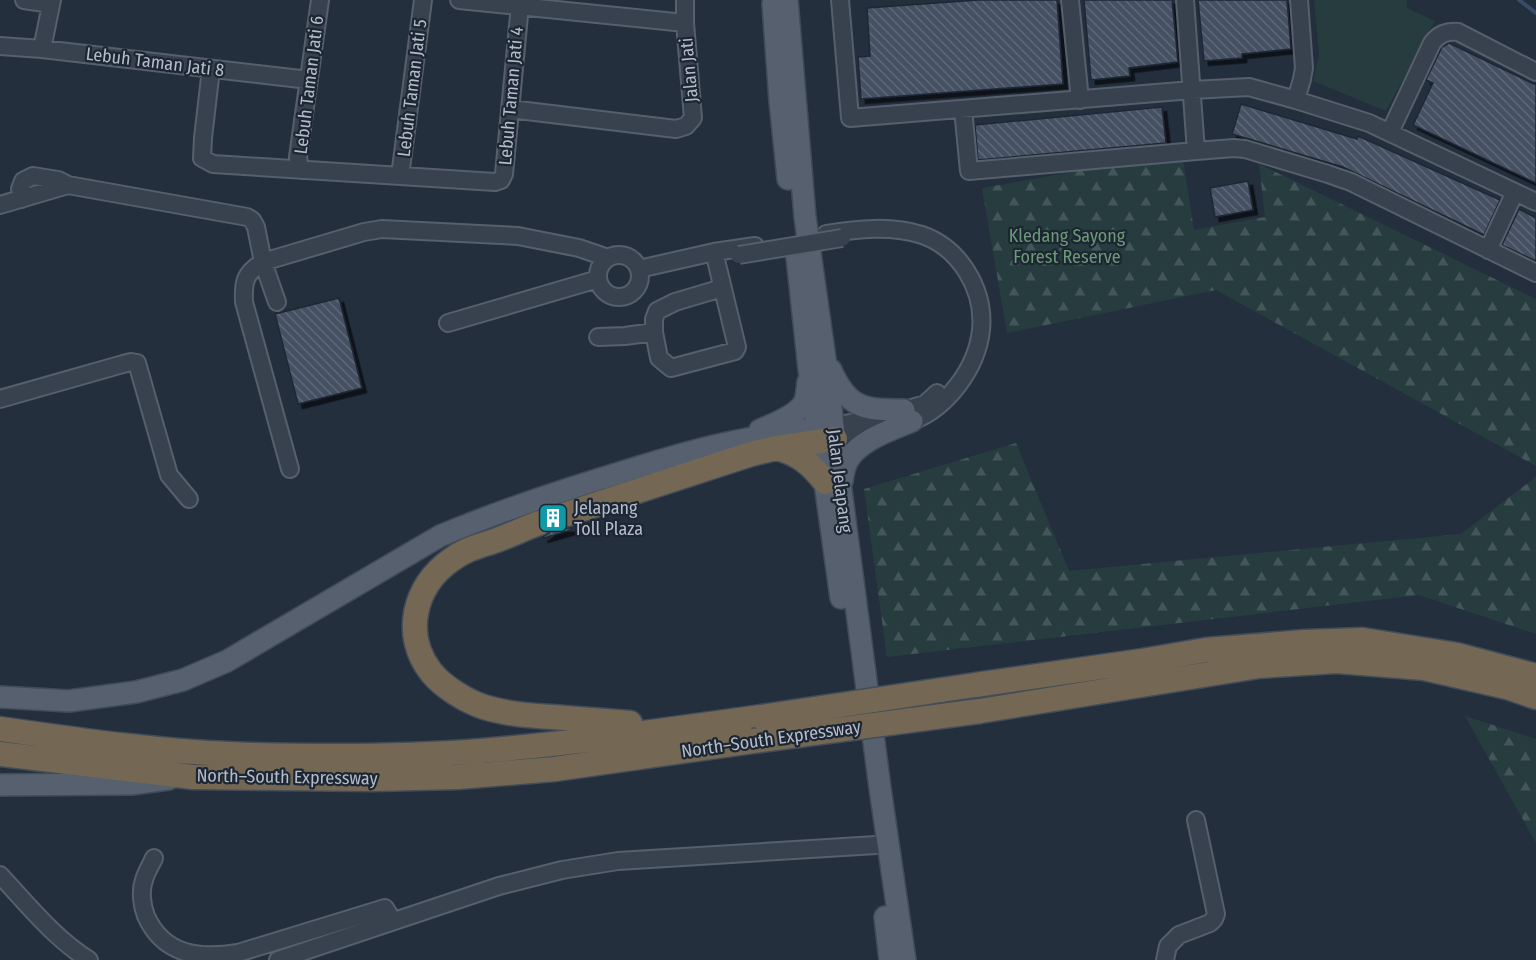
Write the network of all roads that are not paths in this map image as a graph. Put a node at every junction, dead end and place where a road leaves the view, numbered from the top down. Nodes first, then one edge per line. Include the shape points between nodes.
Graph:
1 (24, 0) edge
2 (320, 0) edge
3 (423, 0) edge
4 (459, 0) edge
5 (685, 0) edge
6 (772, 0) edge
7 (787, 0) edge
8 (840, 0) edge
9 (1070, 0) edge
10 (1185, 0) edge
11 (1299, 0) edge
12 (52, 2) edge
13 (520, 5) junction
14 (685, 23) junction
15 (0, 46) edge
16 (42, 49) junction
17 (211, 69) junction
18 (1536, 72) edge
19 (309, 80) junction
20 (1192, 90) junction
21 (1296, 99) junction
22 (1080, 100) junction
23 (510, 109) junction
24 (963, 109) junction
25 (1390, 132) junction
26 (1196, 151) junction
27 (302, 170) junction
28 (400, 176) junction
29 (1515, 192) junction
30 (1536, 202) edge
31 (0, 205) edge
32 (1488, 250) junction
33 (608, 258) junction
34 (716, 260) junction
35 (263, 262) junction
36 (1536, 273) edge
37 (639, 274) junction
38 (598, 279) junction
39 (722, 288) junction
40 (277, 302) dead end
41 (448, 323) dead end
42 (654, 332) junction
43 (598, 337) dead end
44 (817, 364) junction
45 (0, 399) edge
46 (908, 416) junction
47 (826, 434) junction
48 (732, 442) junction
49 (776, 448) junction
50 (290, 469) dead end
51 (833, 486) junction
52 (189, 499) dead end
53 (567, 514) dead end
54 (539, 523) dead end
55 (1536, 676) edge
56 (0, 697) edge
57 (1536, 697) edge
58 (720, 723) junction
59 (0, 729) edge
60 (0, 754) edge
61 (193, 777) junction
62 (0, 785) edge
63 (1196, 820) dead end
64 (876, 845) junction
65 (154, 858) dead end
66 (0, 875) edge
67 (393, 921) junction
68 (88, 960) edge
69 (278, 960) edge
70 (890, 960) edge
71 (905, 960) edge
72 (1165, 960) edge

1 - 12 street
2 - 19 street, Lebuh Taman Jati 6
3 - 28 street, Lebuh Taman Jati 5
4 - 13 street
5 - 14 street, Jalan Jati
6 - 44 main road, Jalan Jelapang via 780,102
7 - 44 main road, Jalan Jelapang
8 - 24 street via 850,118
9 - 22 street
10 - 20 street
11 - 21 street via 1304,68
12 - 16 street
13 - 14 street
13 - 23 street, Lebuh Taman Jati 4
14 - 23 street, Jalan Jati via 693,118 686,126 676,129
15 - 16 street, Lebuh Taman Jati 8
16 - 17 street, Lebuh Taman Jati 8
17 - 19 street, Lebuh Taman Jati 8
17 - 27 street via 202,158 225,166
18 - 25 street via 1458,32 1442,33 1432,43
19 - 27 street, Lebuh Taman Jati 6 via 298,158
20 - 21 street via 1249,87
20 - 22 street
20 - 26 street
21 - 25 street
22 - 24 street
23 - 28 street, Lebuh Taman Jati 4 via 501,180
24 - 26 street via 969,171
25 - 29 street
26 - 32 street via 1245,149 1328,174
27 - 28 street
29 - 30 street
29 - 32 street
31 - 35 street via 21,199 23,181 33,176 247,217 256,227
32 - 36 street
33 - 35 street via 518,236 382,229
33 - 37 street via 626,257
33 - 38 street via 600,267
34 - 37 street
34 - 39 street
34 - 46 street, bridge via 872,236 896,236 926,243 948,258 971,295 975,329 969,353 946,386
35 - 40 street
35 - 50 street via 251,269 246,278 244,302
37 - 38 street via 634,290 616,297 604,291
37 - 46 street via 714,252 842,231 883,229 915,234 944,247 968,273 977,294 981,329 970,366 952,393 922,417
38 - 41 street
39 - 42 street via 657,311
39 - 42 street via 735,351 671,368 660,358
42 - 43 street
44 - 46 main road via 855,402
44 - 47 main road, Jalan Jelapang
44 - 48 main road via 804,403 796,411
45 - 52 street via 137,363 169,475
46 - 47 street
46 - 51 main road via 853,452
47 - 48 main road
47 - 49 highway
47 - 51 main road, Jalan Jelapang
48 - 56 main road via 557,492 440,536 227,661 183,680 136,692 69,701
49 - 51 highway via 804,460
49 - 53 highway
51 - 64 main road, Jalan Jelapang
51 - 71 main road, Jalan Jelapang
54 - 58 highway via 451,559 424,588 416,608 415,637 432,673 457,695 518,715 634,723
55 - 58 highway, North–South Expressway, bridge via 1457,655 1363,640 1305,642 1206,650
57 - 61 highway, North–South Expressway, bridge via 1424,668 1337,660 1259,666 980,711 555,769 374,779
58 - 59 highway, North–South Expressway via 503,748 370,755 252,755 120,746
60 - 61 highway, North–South Expressway
61 - 62 main road via 131,784
63 - 72 street via 1216,914 1210,923 1179,935 1167,946
64 - 67 street via 618,861 499,886
64 - 70 main road, Jalan Jelapang
65 - 67 street via 144,880 144,912 151,927 180,951 217,956 238,953 385,908
66 - 68 street via 56,934
67 - 69 street

